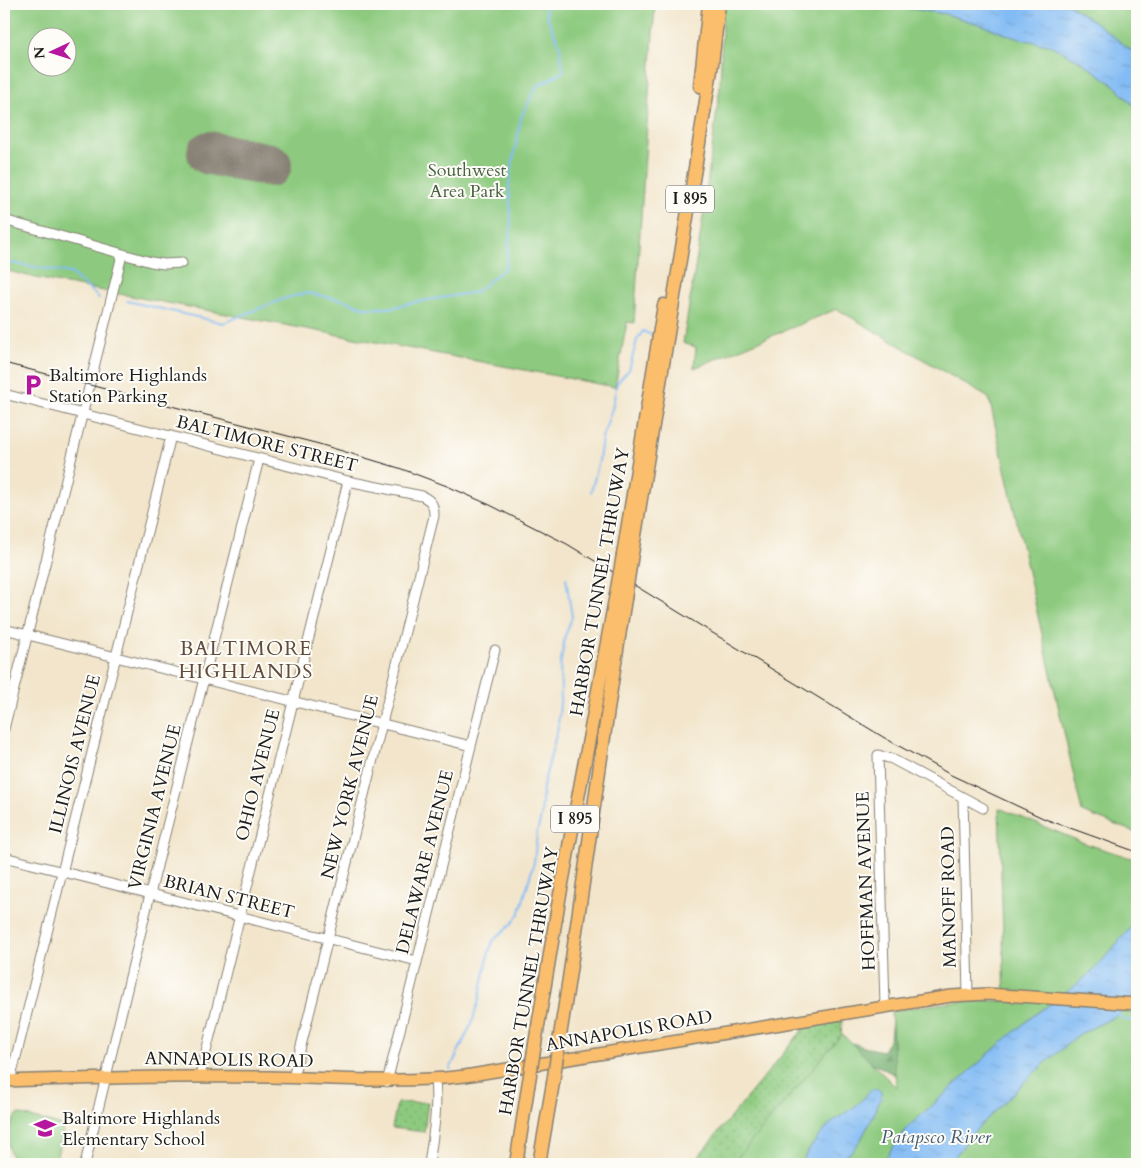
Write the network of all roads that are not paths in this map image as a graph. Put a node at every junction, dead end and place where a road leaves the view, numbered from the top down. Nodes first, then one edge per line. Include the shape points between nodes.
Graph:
1 (709, 4) edge
2 (719, 4) edge
3 (4, 220) edge
4 (122, 255) junction
5 (182, 263) dead end
6 (654, 393) junction
7 (4, 394) edge
8 (82, 414) junction
9 (171, 436) junction
10 (259, 459) junction
11 (348, 481) junction
12 (433, 505) joint
13 (621, 597) junction
14 (4, 628) edge
15 (27, 634) junction
16 (495, 650) dead end
17 (116, 657) junction
18 (204, 679) junction
19 (293, 701) junction
20 (383, 724) junction
21 (4, 729) edge
22 (471, 746) junction
23 (963, 798) junction
24 (983, 808) dead end
25 (4, 857) edge
26 (62, 872) junction
27 (150, 894) junction
28 (239, 916) junction
29 (328, 939) junction
30 (417, 961) junction
31 (968, 994) junction
32 (1137, 1004) edge
33 (886, 1006) junction
34 (200, 1076) junction
35 (106, 1078) junction
36 (293, 1078) junction
37 (435, 1080) junction
38 (7, 1081) edge
39 (387, 1082) junction
40 (85, 1164) edge
41 (429, 1164) edge
42 (516, 1164) edge
43 (539, 1164) edge

1 - 6 highway, HARBOR TUNNEL THRUWAY / I 895
2 - 6 highway, HARBOR TUNNEL THRUWAY / I 895 via 712,64
3 - 4 street
4 - 5 street via 164,264
4 - 8 street
6 - 13 highway, HARBOR TUNNEL THRUWAY / I 895, bridge
7 - 8 street, BALTIMORE STREET
8 - 9 street, BALTIMORE STREET
8 - 15 street
9 - 10 street, BALTIMORE STREET
9 - 17 street, ILLINOIS AVENUE
10 - 11 street, BALTIMORE STREET
10 - 18 street, VIRGINIA AVENUE
11 - 12 street, BALTIMORE STREET via 422,496
11 - 19 street, OHIO AVENUE
12 - 20 street, NEW YORK AVENUE via 434,516
13 - 42 highway, HARBOR TUNNEL THRUWAY / I 895, bridge via 559,900
13 - 43 highway, HARBOR TUNNEL THRUWAY / I 895, bridge via 579,918
14 - 15 street
15 - 17 street
15 - 21 street
16 - 22 street, DELAWARE AVENUE
17 - 18 street
17 - 26 street, ILLINOIS AVENUE
18 - 19 street
18 - 27 street, VIRGINIA AVENUE
19 - 20 street
19 - 28 street, OHIO AVENUE
20 - 22 street
20 - 29 street, NEW YORK AVENUE
22 - 30 street, DELAWARE AVENUE
23 - 24 street
23 - 31 street, MANOFF ROAD
23 - 33 street, HOFFMAN AVENUE via 892,759 878,755
25 - 26 street, BRIAN STREET
26 - 27 street, BRIAN STREET
26 - 38 street, ILLINOIS AVENUE
27 - 28 street, BRIAN STREET
27 - 35 street, VIRGINIA AVENUE
28 - 29 street, BRIAN STREET
28 - 34 street, OHIO AVENUE
29 - 30 street, BRIAN STREET
29 - 36 street, NEW YORK AVENUE
30 - 39 street, DELAWARE AVENUE
31 - 32 main road, ANNAPOLIS ROAD
31 - 33 main road, ANNAPOLIS ROAD
33 - 37 main road, ANNAPOLIS ROAD
34 - 35 main road, ANNAPOLIS ROAD
34 - 36 main road, ANNAPOLIS ROAD
35 - 38 main road, ANNAPOLIS ROAD
35 - 40 street, VIRGINIA AVENUE
36 - 39 main road, ANNAPOLIS ROAD
37 - 39 main road, ANNAPOLIS ROAD
37 - 41 street via 437,1095

